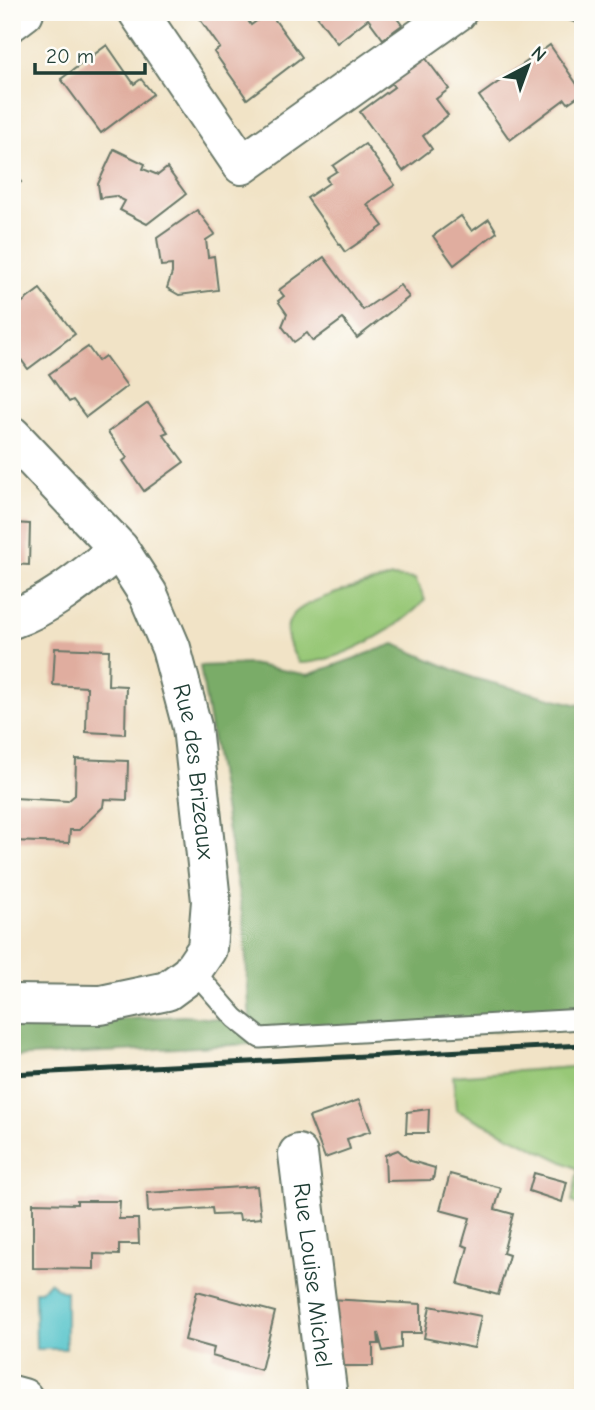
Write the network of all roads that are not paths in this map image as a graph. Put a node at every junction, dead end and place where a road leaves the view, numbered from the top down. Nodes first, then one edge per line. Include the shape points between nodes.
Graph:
1 (24, 12) edge
2 (138, 12) edge
3 (457, 12) edge
4 (12, 22) edge
5 (12, 436) edge
6 (119, 549) junction
7 (12, 619) edge
8 (193, 970) junction
9 (12, 1004) edge
10 (583, 1019) edge
11 (298, 1154) dead end
12 (12, 1395) edge
13 (23, 1398) edge
14 (328, 1398) edge

1 - 4 street
2 - 3 street via 242,165
5 - 6 street, Rue des Brizeaux
6 - 7 street via 64,592
6 - 8 street, Rue des Brizeaux via 148,594 171,648 192,727 211,901 207,949
8 - 9 street, Rue des Brizeaux via 167,991 101,1004
8 - 10 lane via 235,1018 260,1038
11 - 14 street, Rue Louise Michel
12 - 13 street

